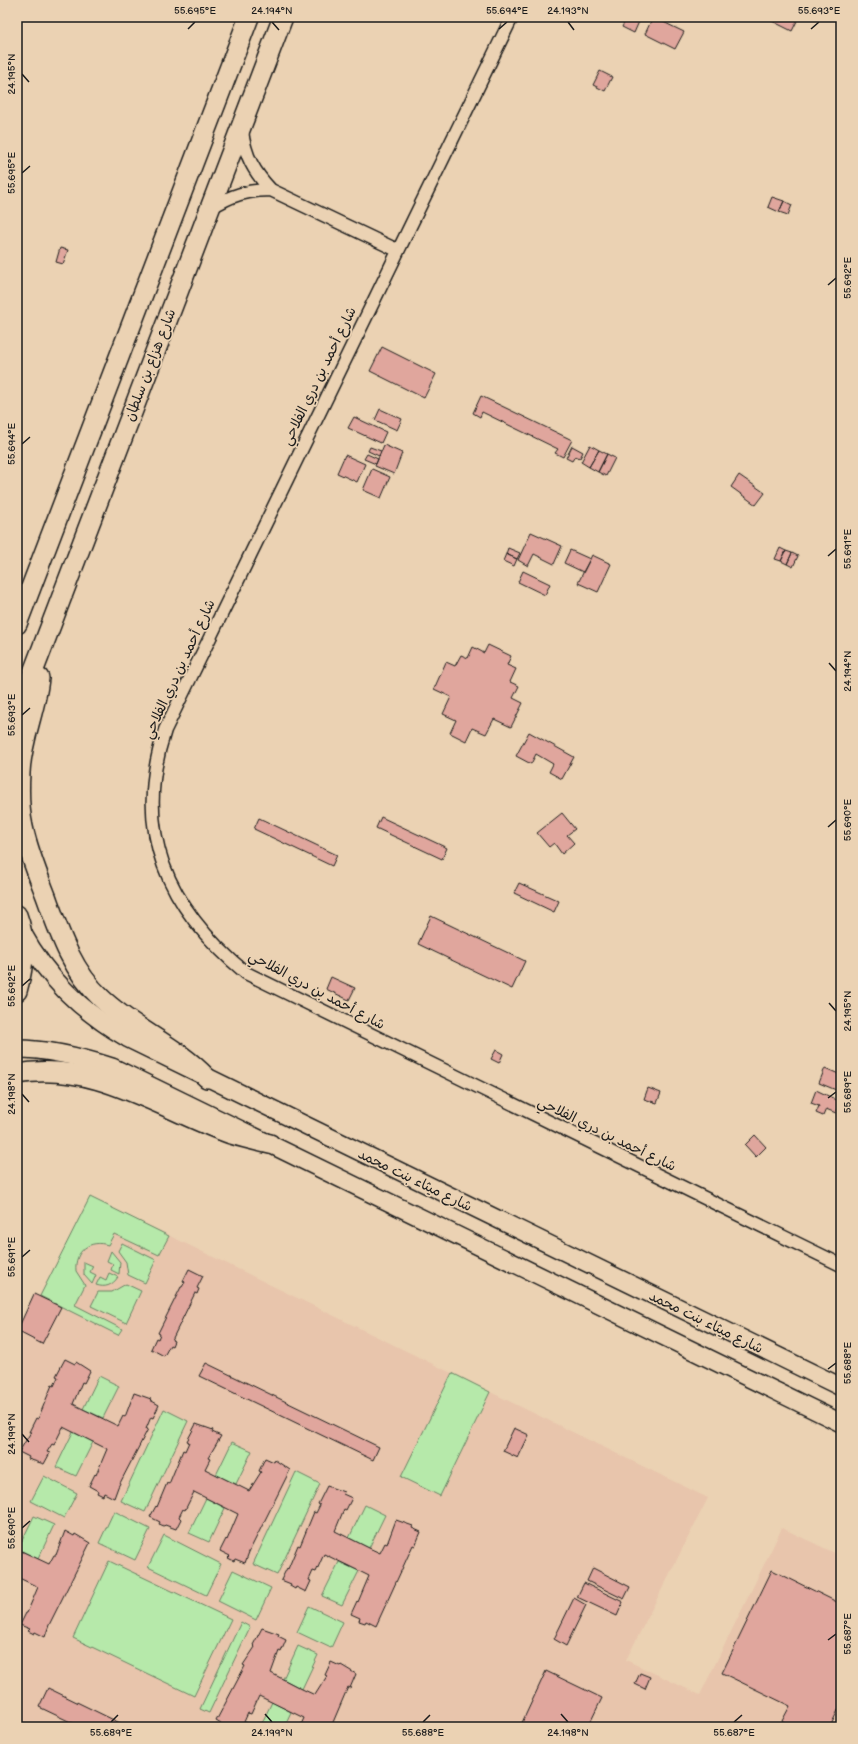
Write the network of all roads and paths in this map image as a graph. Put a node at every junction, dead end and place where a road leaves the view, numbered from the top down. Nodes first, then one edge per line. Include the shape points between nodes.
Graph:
1 (249, 17) edge
2 (283, 17) edge
3 (512, 17) edge
4 (241, 129) junction
5 (271, 190) junction
6 (210, 209) junction
7 (397, 250) junction
8 (48, 542) junction
9 (17, 587) edge
10 (17, 624) edge
11 (40, 652) junction
12 (17, 714) edge
13 (19, 923) edge
14 (17, 991) edge
15 (17, 1049) edge
16 (17, 1074) edge
17 (207, 1078) junction
18 (270, 1144) junction
19 (841, 1265) edge
20 (841, 1387) edge
21 (841, 1423) edge

1 - 8 main road
2 - 4 main road, شارع هزاع بن سلطان
3 - 7 street, شارع أحمد بن دري الفلاحي
4 - 5 street via 250,162
4 - 6 main road, شارع هزاع بن سلطان
5 - 6 street via 239,193
5 - 7 street
6 - 11 main road, شارع هزاع بن سلطان
7 - 19 street, شارع أحمد بن دري الفلاحي via 165,730 156,759 152,801 155,831 166,872 199,928 221,952 246,973
8 - 9 main road
8 - 10 main road
11 - 12 main road, شارع هزاع بن سلطان
11 - 17 main road via 36,696 20,771 22,826 29,853 63,941 73,962 100,997 117,1012 183,1056
13 - 14 main road via 23,961
13 - 17 main road, شارع ميثاء بنت محمد via 32,950 58,985 89,1014 126,1038
15 - 18 main road via 71,1055 112,1067
16 - 18 main road via 64,1073 99,1080 232,1134
17 - 20 main road, شارع ميثاء بنت محمد
18 - 21 main road

